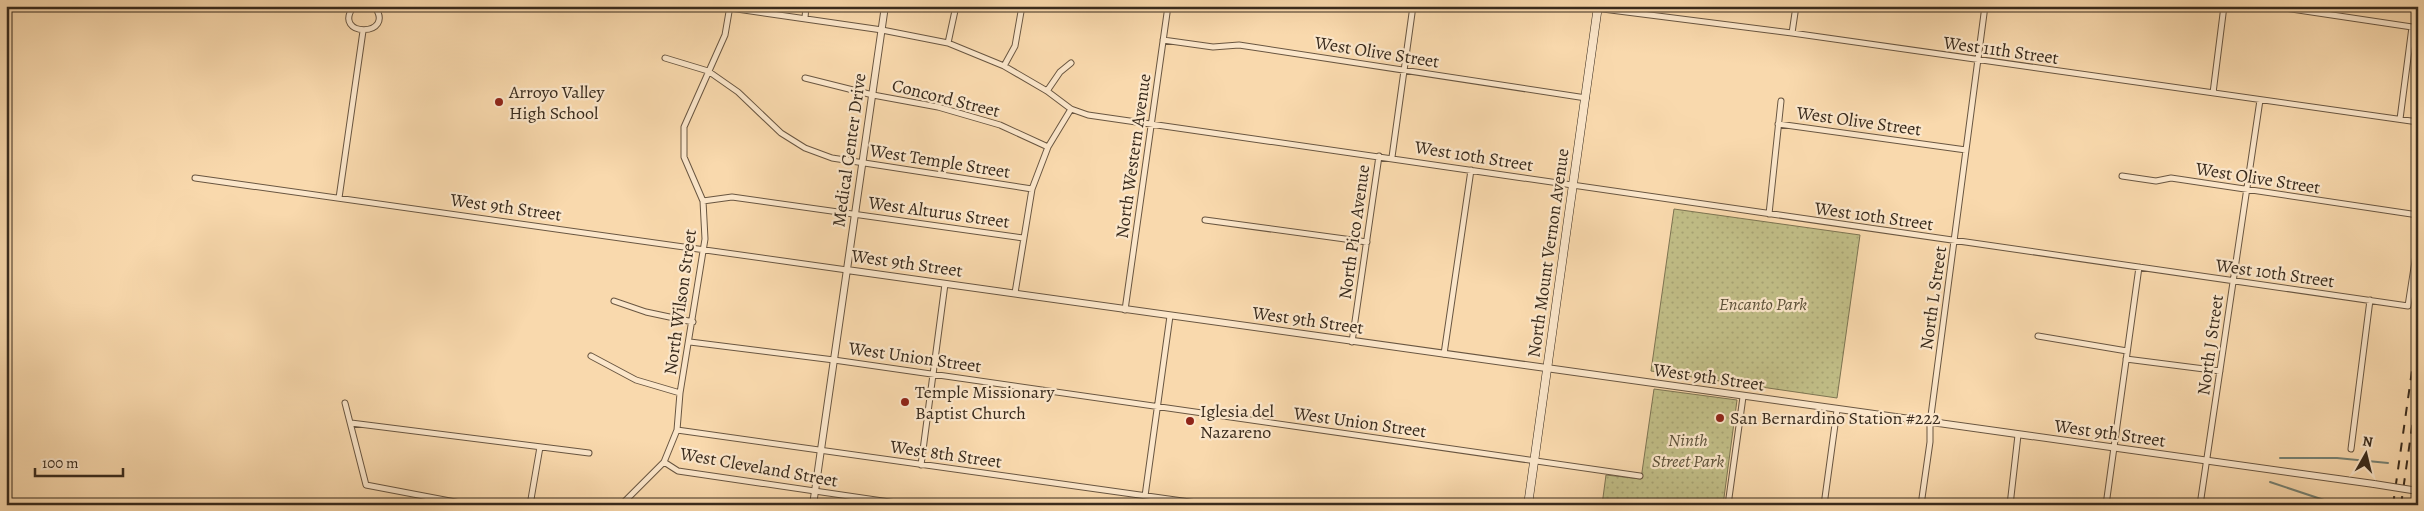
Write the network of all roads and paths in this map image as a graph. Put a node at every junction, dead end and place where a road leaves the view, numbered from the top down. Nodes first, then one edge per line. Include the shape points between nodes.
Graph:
1 (354, 6) edge
2 (374, 6) edge
3 (806, 6) edge
4 (885, 6) edge
5 (956, 6) edge
6 (1022, 6) edge
7 (1168, 6) edge
8 (1413, 6) edge
9 (1579, 6) edge
10 (1796, 6) edge
11 (1985, 6) edge
12 (2224, 6) edge
13 (2272, 6) edge
14 (730, 7) edge
15 (1598, 8) edge
16 (805, 18) junction
17 (882, 30) junction
18 (363, 31) junction
19 (1792, 33) junction
20 (1164, 40) junction
21 (948, 42) junction
22 (665, 58) dead end
23 (1978, 61) junction
24 (1071, 63) dead end
25 (1004, 66) junction
26 (1404, 69) junction
27 (708, 71) junction
28 (805, 78) dead end
29 (1047, 91) junction
30 (2212, 93) junction
31 (872, 95) junction
32 (1586, 98) junction
33 (2260, 100) junction
34 (1781, 101) dead end
35 (1071, 109) junction
36 (2400, 119) junction
37 (2418, 122) edge
38 (1151, 124) junction
39 (1778, 124) junction
40 (1048, 147) junction
41 (1966, 150) junction
42 (1380, 156) junction
43 (1392, 157) junction
44 (863, 162) junction
45 (1471, 170) junction
46 (2122, 176) dead end
47 (195, 178) dead end
48 (1573, 186) junction
49 (1032, 189) junction
50 (2248, 191) junction
51 (339, 198) junction
52 (703, 201) junction
53 (855, 214) junction
54 (1769, 214) junction
55 (2418, 215) edge
56 (1205, 220) dead end
57 (1023, 238) junction
58 (1954, 241) junction
59 (1367, 242) junction
60 (2418, 242) edge
61 (705, 250) junction
62 (2139, 267) junction
63 (847, 270) junction
64 (2233, 281) junction
65 (945, 284) junction
66 (1014, 293) junction
67 (2370, 300) junction
68 (614, 301) dead end
69 (1125, 310) junction
70 (1170, 316) junction
71 (693, 322) junction
72 (2038, 336) dead end
73 (690, 342) junction
74 (1352, 342) junction
75 (2127, 351) junction
76 (1444, 354) junction
77 (590, 356) dead end
78 (2126, 359) junction
79 (834, 360) junction
80 (1547, 369) junction
81 (2220, 371) junction
82 (932, 374) junction
83 (680, 394) junction
84 (1743, 396) junction
85 (345, 403) dead end
86 (1157, 407) junction
87 (1837, 410) junction
88 (1930, 423) junction
89 (350, 424) junction
90 (677, 430) junction
91 (2018, 435) junction
92 (540, 447) junction
93 (2114, 449) junction
94 (2351, 449) dead end
95 (821, 450) junction
96 (589, 453) dead end
97 (1534, 460) junction
98 (664, 462) junction
99 (2206, 462) junction
100 (921, 465) junction
101 (1640, 476) dead end
102 (2418, 491) edge
103 (815, 492) junction
104 (1145, 496) junction
105 (471, 505) edge
106 (530, 505) edge
107 (621, 505) edge
108 (813, 505) edge
109 (910, 505) edge
110 (1211, 505) edge
111 (1528, 505) edge
112 (1728, 505) edge
113 (1824, 505) edge
114 (1921, 505) edge
115 (2010, 505) edge
116 (2106, 505) edge
117 (2200, 505) edge

1 - 18 street via 350,21
2 - 18 street via 378,21 374,28
3 - 16 street
4 - 17 street, Medical Center Drive
5 - 21 street
6 - 25 street via 1015,46
7 - 20 street, North Western Avenue
8 - 26 street, North Pico Avenue
9 - 15 street, West 11th Street
10 - 19 street
11 - 23 street, North L Street
12 - 30 street
13 - 36 street via 2412,27
14 - 16 street, West 10th Street
14 - 27 street, North Wilson Street via 725,35
15 - 19 street, West 11th Street
15 - 32 main road, North Mount Vernon Avenue
16 - 17 street, West 10th Street
17 - 21 street, West 10th Street
17 - 31 street, Medical Center Drive
18 - 51 street
19 - 23 street, West 11th Street
20 - 26 street, West Olive Street via 1213,47 1238,45
20 - 38 street, North Western Avenue
21 - 25 street, West 10th Street
22 - 27 street, West Temple Street
23 - 30 street, West 11th Street
23 - 41 street, North L Street
24 - 29 street
25 - 29 street, West 10th Street
26 - 32 street, West Olive Street
26 - 43 street, North Pico Avenue
27 - 44 street, West Temple Street via 738,92 781,133 805,148 832,158
27 - 52 street, North Wilson Street via 684,127 684,157
28 - 31 street, Concord Street
29 - 35 street, West 10th Street
30 - 33 street, West 11th Street
31 - 40 street, Concord Street via 938,107 1000,125
31 - 44 street, Medical Center Drive
32 - 48 main road, North Mount Vernon Avenue
33 - 36 street, West 11th Street
33 - 50 street, North J Street
34 - 39 street
35 - 38 street, West 10th Street via 1088,115
35 - 40 street
36 - 37 street, West 11th Street
38 - 42 street, West 10th Street
38 - 69 street, North Western Avenue
39 - 41 street, West Olive Street
39 - 54 street
40 - 49 street
41 - 58 street, North L Street
42 - 43 street, West 10th Street
42 - 59 street, North Pico Avenue
43 - 45 street, West 10th Street
44 - 49 street, West Temple Street
44 - 53 street, Medical Center Drive
45 - 48 street, West 10th Street
45 - 76 street
46 - 50 street, West Olive Street via 2156,181 2171,178
47 - 51 street, West 9th Street
48 - 54 street, West 10th Street
48 - 80 main road, North Mount Vernon Avenue
49 - 57 street
50 - 55 street, West Olive Street
50 - 64 street, North J Street
51 - 61 street, West 9th Street
52 - 53 street, West Alturus Street via 732,197
52 - 61 street, North Wilson Street
53 - 57 street, West Alturus Street
53 - 63 street, Medical Center Drive
54 - 58 street, West 10th Street
56 - 59 street
57 - 66 street
58 - 62 street, West 10th Street
58 - 88 street, North L Street
59 - 74 street, North Pico Avenue
60 - 67 street, West 10th Street via 2408,306
61 - 63 street, West 9th Street
61 - 71 street, North Wilson Street
62 - 64 street, West 10th Street
62 - 75 street
63 - 65 street, West 9th Street
63 - 79 street, Medical Center Drive
64 - 67 street, West 10th Street
64 - 81 street, North J Street
65 - 66 street, West 9th Street
65 - 82 street
66 - 69 street, West 9th Street
67 - 94 street
68 - 71 street
69 - 70 street, West 9th Street
70 - 74 street, West 9th Street
70 - 86 street
71 - 73 street, North Wilson Street
72 - 75 street
73 - 79 street, West Union Street
73 - 83 street, North Wilson Street
74 - 76 street, West 9th Street
75 - 78 street
76 - 80 street, West 9th Street
77 - 83 street via 636,380
78 - 81 street
78 - 93 street
79 - 82 street, West Union Street
79 - 95 street, Medical Center Drive
80 - 84 street, West 9th Street
80 - 97 main road, North Mount Vernon Avenue
81 - 99 street, North J Street
82 - 86 street, West Union Street
82 - 100 street
83 - 90 street, North Wilson Street
84 - 87 street, West 9th Street
84 - 112 street
85 - 89 street
86 - 97 street, West Union Street
86 - 104 street
87 - 88 street, West 9th Street
87 - 113 street
88 - 91 street, West 9th Street
88 - 114 street, North L Street
89 - 92 street
89 - 105 street via 366,485
90 - 95 street, West 8th Street
90 - 98 street, North Wilson Street
91 - 93 street, West 9th Street
91 - 115 street
92 - 96 street
92 - 106 street
93 - 99 street, West 9th Street
93 - 116 street
95 - 100 street, West 8th Street
95 - 103 street, Medical Center Drive
97 - 101 street, West Union Street
97 - 111 main road, North Mount Vernon Avenue
98 - 103 street, West Cleveland Street via 678,471
98 - 107 street, North Wilson Street
99 - 102 street, West 9th Street, bridge
99 - 117 street, North J Street
100 - 104 street, West 8th Street
103 - 108 street, Medical Center Drive
103 - 109 street, West Cleveland Street
104 - 110 street, West 8th Street

